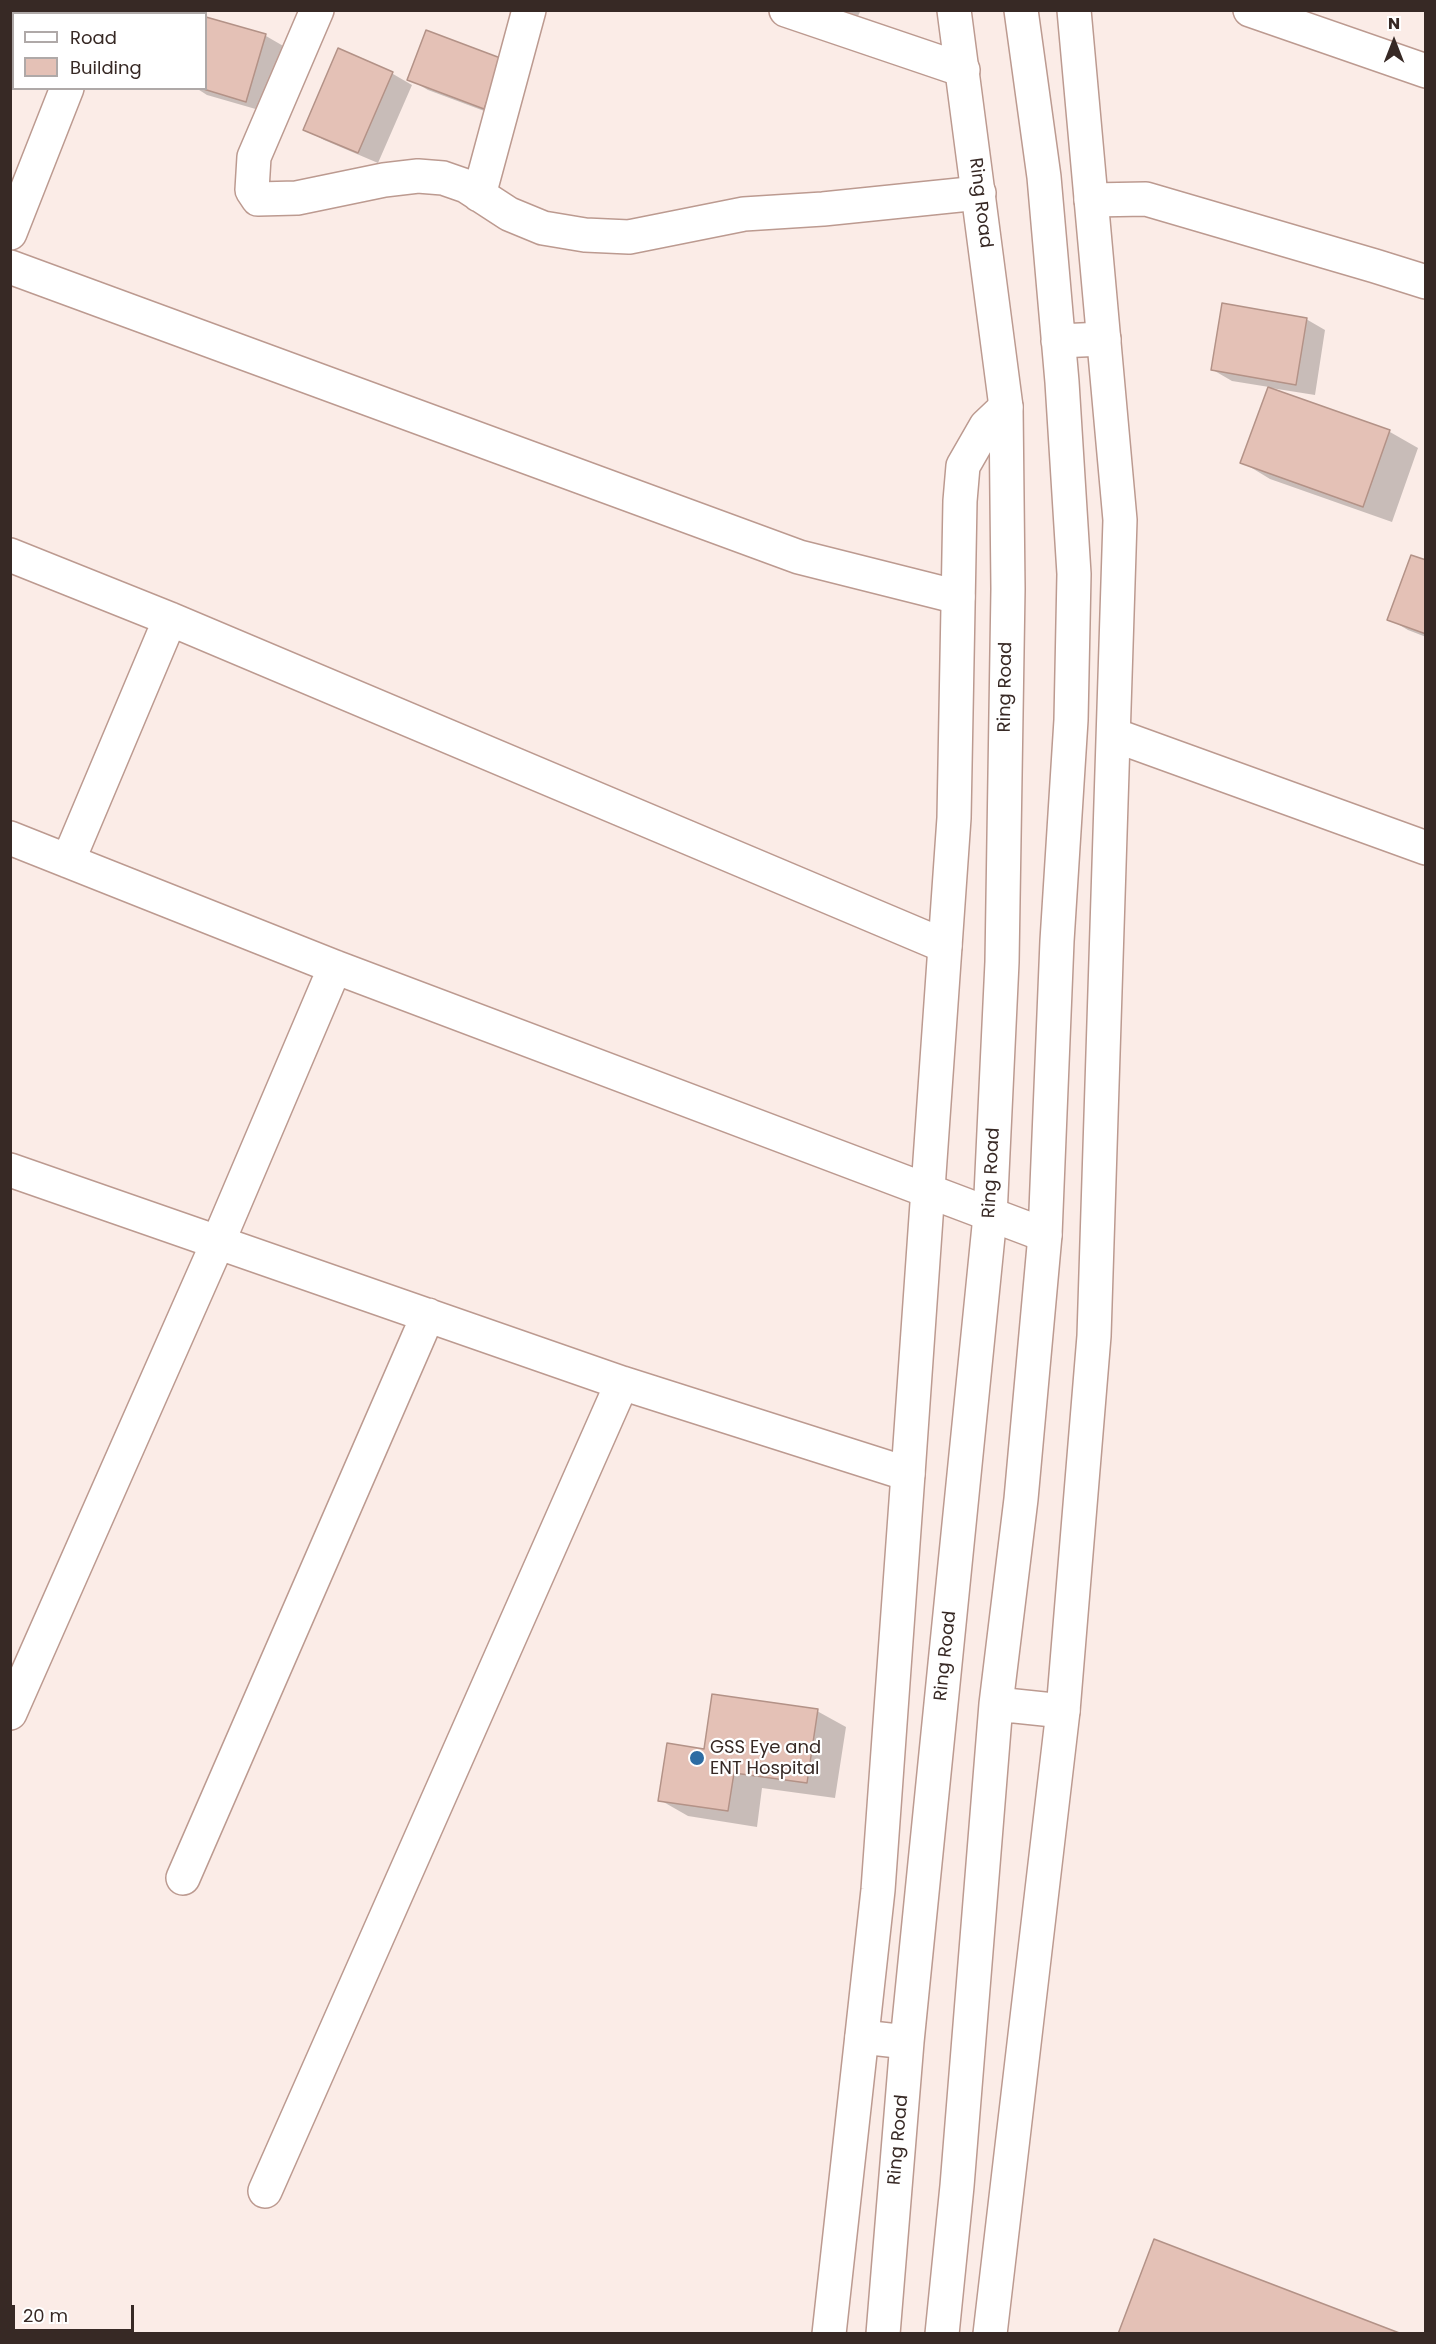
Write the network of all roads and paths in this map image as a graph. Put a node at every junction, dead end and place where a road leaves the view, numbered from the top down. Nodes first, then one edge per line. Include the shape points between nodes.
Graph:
1 (317, 10) edge
2 (529, 10) edge
3 (786, 10) edge
4 (954, 10) edge
5 (1022, 10) edge
6 (1074, 10) edge
7 (1250, 10) edge
8 (963, 70) junction
9 (1425, 71) edge
10 (67, 90) edge
11 (979, 193) junction
12 (479, 195) junction
13 (1091, 200) junction
14 (10, 233) edge
15 (10, 267) edge
16 (1425, 282) edge
17 (1104, 339) junction
18 (1058, 341) junction
19 (1006, 407) junction
20 (10, 555) edge
21 (958, 597) junction
22 (170, 619) junction
23 (1114, 735) junction
24 (10, 838) edge
25 (1425, 848) edge
26 (68, 861) junction
27 (945, 946) junction
28 (335, 967) junction
29 (10, 1170) edge
30 (928, 1190) junction
31 (990, 1216) junction
32 (1045, 1235) junction
33 (218, 1242) junction
34 (428, 1315) junction
35 (622, 1383) junction
36 (908, 1473) junction
37 (996, 1704) junction
38 (1063, 1712) junction
39 (10, 1713) edge
40 (183, 1878) dead end
41 (862, 2037) junction
42 (907, 2042) junction
43 (265, 2191) dead end
44 (830, 2334) edge
45 (883, 2334) edge
46 (942, 2334) edge
47 (990, 2334) edge

1 - 12 main road via 254,157 252,190 258,199 297,198 418,176 443,178
2 - 12 main road
3 - 8 main road
4 - 8 main road, Ring Road
5 - 18 main road via 1044,177
6 - 13 main road
7 - 9 main road
8 - 11 main road, Ring Road
10 - 14 main road
11 - 12 main road via 744,214 629,237 543,228 509,214
11 - 19 main road, Ring Road
13 - 16 main road via 1146,199
13 - 17 main road
15 - 21 main road via 799,557
17 - 18 main road
17 - 23 main road via 1120,520
18 - 32 main road via 1074,574 1071,720
19 - 21 main road via 986,426 963,466
19 - 31 main road, Ring Road via 1008,589 1002,963
20 - 22 main road
21 - 27 main road via 954,818
22 - 26 main road
22 - 27 main road
23 - 25 main road
23 - 38 main road via 1094,1336
24 - 26 main road
26 - 28 main road
27 - 30 main road
28 - 30 main road
28 - 33 main road
29 - 33 main road
30 - 31 main road
30 - 36 main road
31 - 32 main road
31 - 42 main road, Ring Road
32 - 37 main road via 1021,1499
33 - 34 main road
33 - 39 main road
34 - 35 main road
34 - 40 main road
35 - 36 main road
35 - 43 main road
36 - 41 main road via 878,1890
37 - 38 main road
37 - 46 main road
38 - 47 main road
41 - 42 main road
41 - 44 main road
42 - 45 main road, Ring Road

